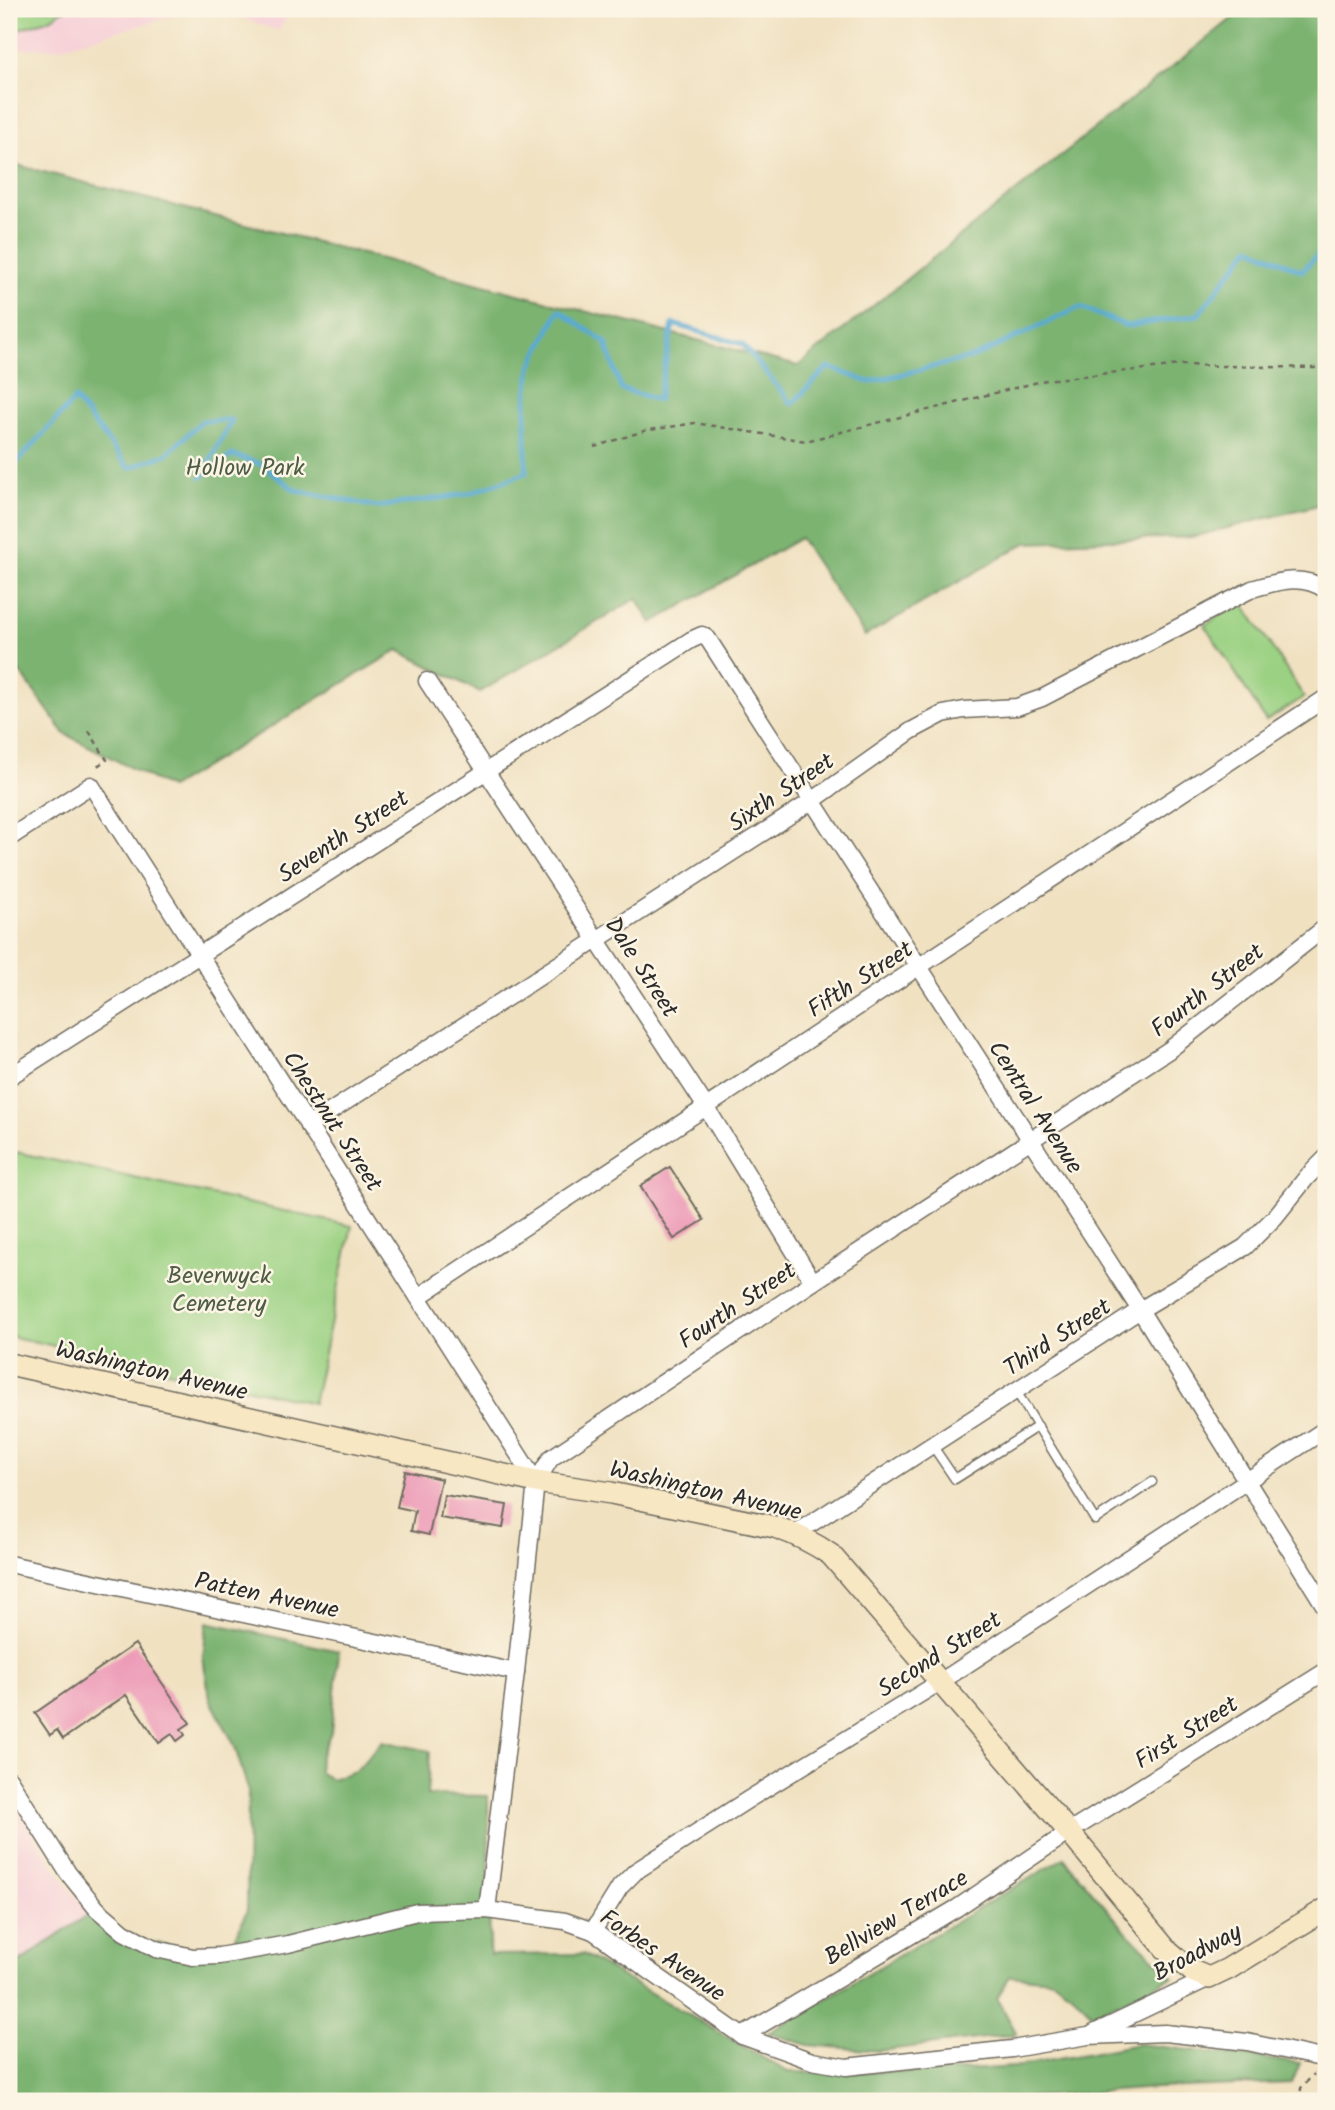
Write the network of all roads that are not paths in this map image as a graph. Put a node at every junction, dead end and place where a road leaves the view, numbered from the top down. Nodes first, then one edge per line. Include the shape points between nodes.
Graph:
1 (1320, 586) edge
2 (702, 635) joint
3 (427, 681) dead end
4 (1326, 698) edge
5 (486, 771) junction
6 (812, 800) junction
7 (9, 838) edge
8 (1326, 928) edge
9 (597, 940) junction
10 (199, 955) junction
11 (919, 967) junction
12 (9, 1077) edge
13 (706, 1107) junction
14 (309, 1126) junction
15 (1030, 1140) junction
16 (1326, 1157) edge
17 (813, 1282) junction
18 (418, 1297) junction
19 (1140, 1310) junction
20 (9, 1364) edge
21 (1016, 1391) junction
22 (1038, 1426) junction
23 (1326, 1429) edge
24 (932, 1445) junction
25 (1247, 1481) junction
26 (536, 1482) junction
27 (1152, 1482) dead end
28 (795, 1534) junction
29 (9, 1564) edge
30 (1326, 1608) edge
31 (1326, 1671) edge
32 (516, 1672) junction
33 (940, 1682) junction
34 (9, 1779) edge
35 (1069, 1832) junction
36 (1326, 1909) edge
37 (486, 1910) junction
38 (593, 1931) junction
39 (1209, 1978) junction
40 (743, 2036) junction
41 (1088, 2036) junction
42 (1326, 2059) edge

1 - 6 street, Sixth Street via 1293,579 1252,589 1042,698 1017,707 943,714 911,730
2 - 5 street, Seventh Street
2 - 6 street, Central Avenue
3 - 5 street, Dale Street
4 - 11 street, Fifth Street
5 - 9 street, Dale Street
5 - 10 street, Seventh Street
6 - 9 street, Sixth Street
6 - 11 street, Central Avenue
7 - 10 street, Chestnut Street via 91,785
8 - 15 street, Fourth Street via 1169,1050
9 - 13 street, Dale Street
9 - 14 street, Sixth Street
10 - 12 street, Seventh Street
10 - 14 street, Chestnut Street
11 - 13 street, Fifth Street
11 - 15 street, Central Avenue
13 - 17 street, Dale Street
13 - 18 street, Fifth Street
14 - 18 street, Chestnut Street
15 - 17 street, Fourth Street
15 - 19 street, Central Avenue
16 - 19 street, Third Street via 1245,1247
17 - 26 street, Fourth Street via 559,1450
18 - 26 street, Chestnut Street
19 - 21 street, Third Street
19 - 25 street, Central Avenue
20 - 26 street, Washington Avenue
21 - 22 lane
21 - 24 street, Third Street
22 - 24 lane via 955,1479
22 - 27 lane via 1095,1520
23 - 25 street, Second Street
24 - 28 street, Third Street
25 - 30 street, Central Avenue
25 - 33 street, Second Street
26 - 28 street, Washington Avenue via 611,1493
26 - 32 street, Fourth Street
28 - 33 street, Washington Avenue via 831,1555
29 - 32 street, Patten Avenue
31 - 35 street, First Street
32 - 37 street, Fourth Street
33 - 35 street, Washington Avenue
33 - 38 street, Second Street via 636,1871 620,1887
34 - 37 street, Forbes Avenue via 68,1873 97,1909 124,1932 156,1949 193,1957 219,1956 417,1912
35 - 39 street, Washington Avenue via 1165,1948 1192,1971
35 - 40 street, Bellview Terrace via 957,1909
36 - 39 street, Broadway
37 - 38 street, Forbes Avenue via 565,1921
38 - 40 street, Forbes Avenue
39 - 41 street, Broadway
40 - 41 street, Forbes Avenue via 812,2061 846,2067
41 - 42 street, Forbes Avenue via 1165,2033 1247,2042

